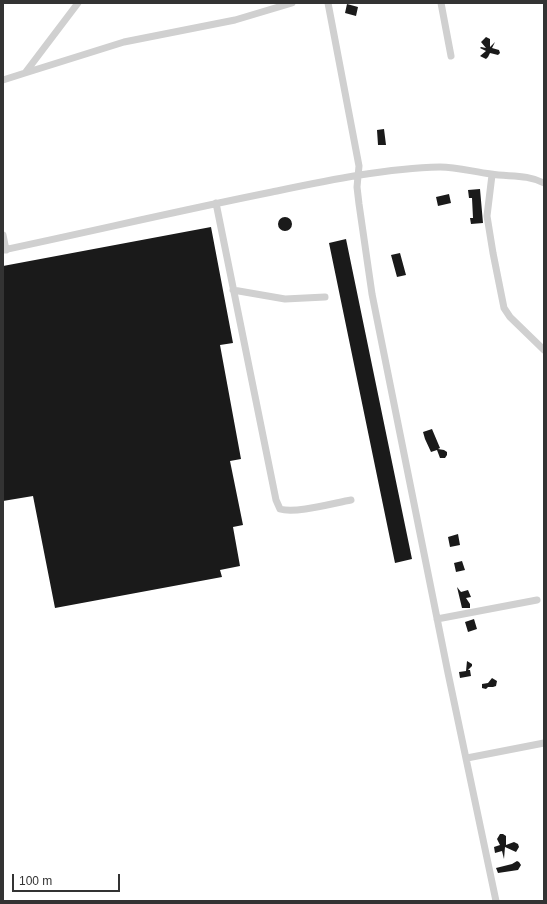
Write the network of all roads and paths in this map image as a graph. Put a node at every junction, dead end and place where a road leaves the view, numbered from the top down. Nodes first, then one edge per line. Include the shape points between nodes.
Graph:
1 (78, 3) edge
2 (292, 3) edge
3 (328, 3) edge
4 (441, 3) edge
5 (451, 56) dead end
6 (25, 73) junction
7 (3, 80) edge
8 (492, 175) junction
9 (358, 176) junction
10 (544, 183) edge
11 (216, 203) junction
12 (3, 235) edge
13 (4, 250) edge
14 (233, 290) junction
15 (325, 297) dead end
16 (544, 350) edge
17 (351, 500) dead end
18 (537, 600) dead end
19 (438, 619) junction
20 (544, 743) edge
21 (467, 758) junction
22 (496, 901) edge

1 - 6 street
2 - 6 street via 235,20 124,42
3 - 9 street via 352,125 359,166
4 - 5 street
6 - 7 street
8 - 9 street via 441,167
8 - 10 street via 513,175
8 - 16 street via 487,216 504,308
9 - 11 street
9 - 19 street via 359,204 372,294
11 - 13 street
11 - 14 street
12 - 13 street
14 - 15 street via 285,299
14 - 17 street via 276,500 280,509 299,510
18 - 19 street
19 - 21 street
20 - 21 street
21 - 22 street

